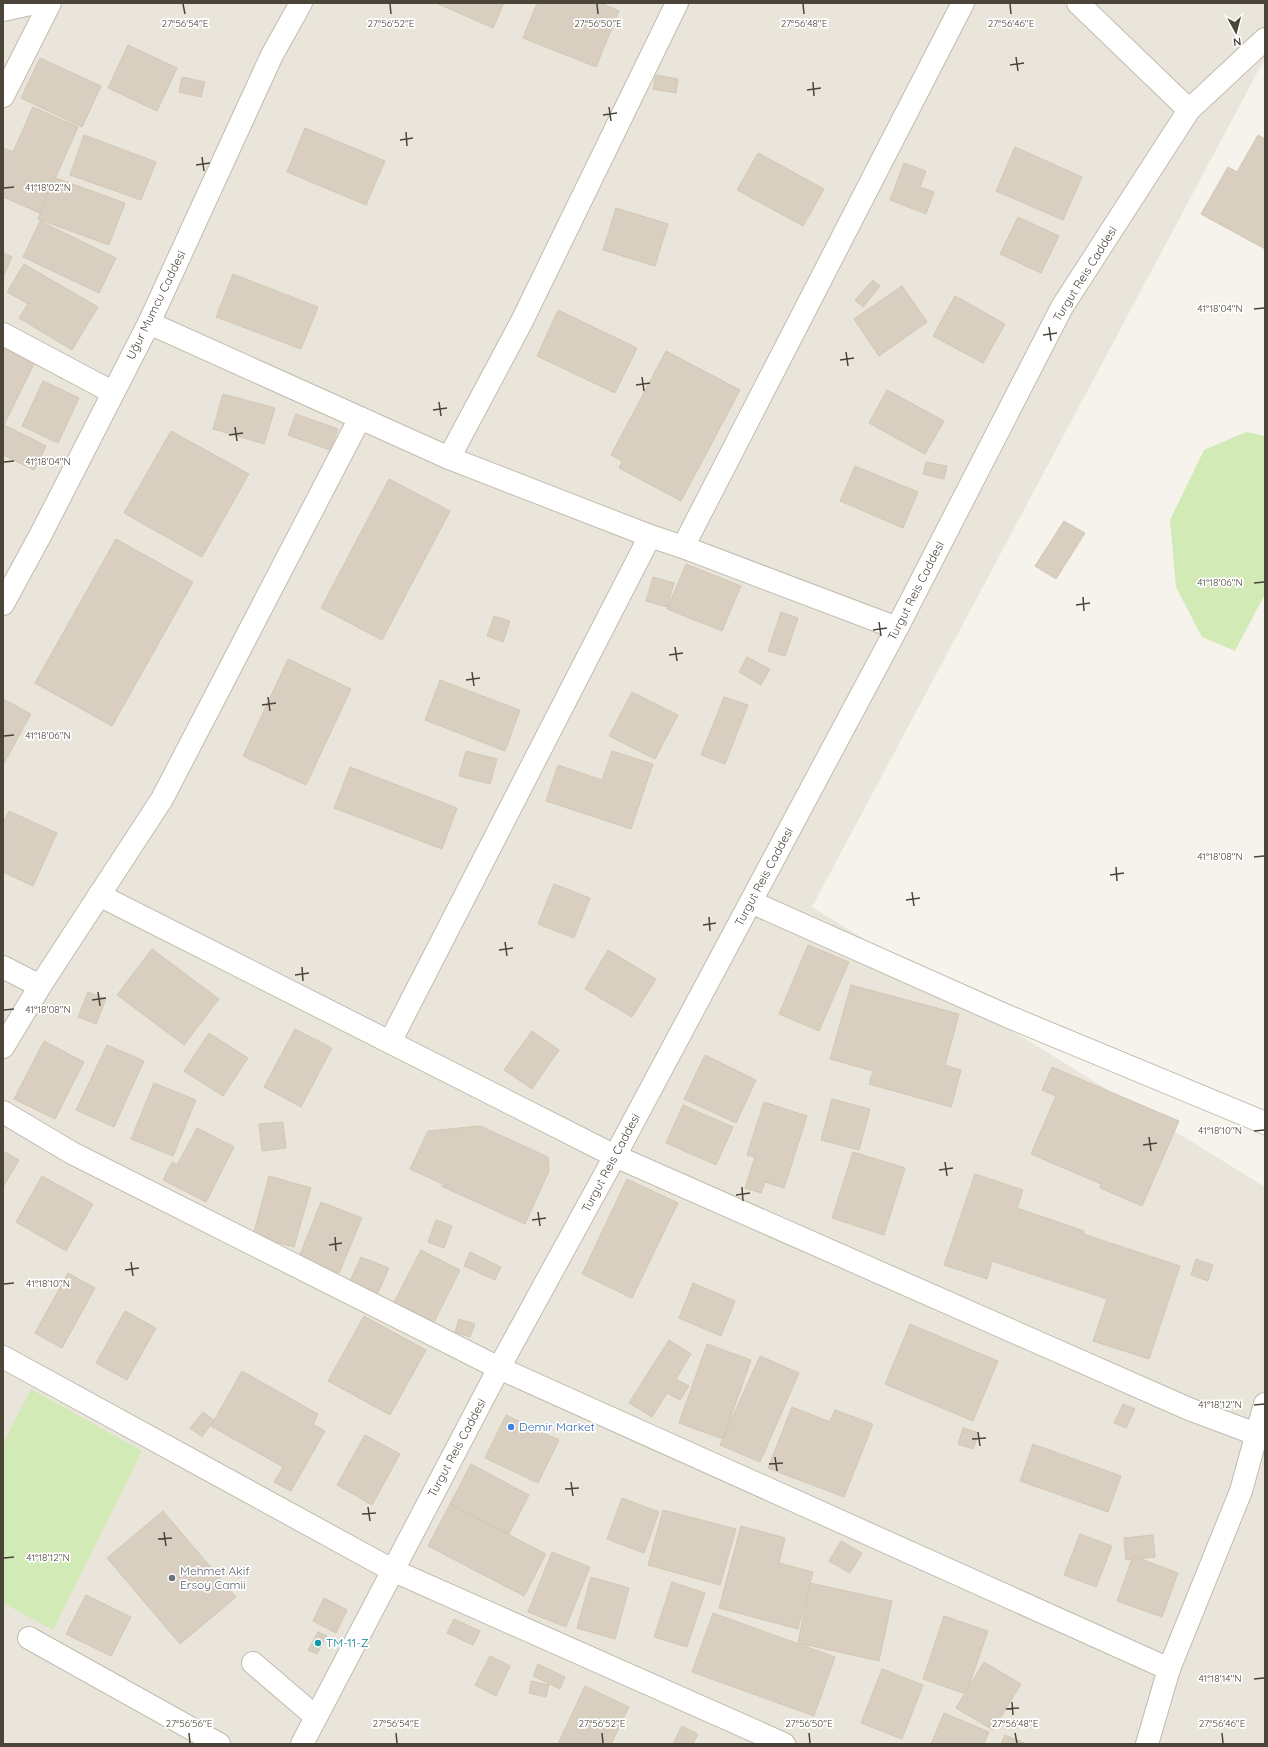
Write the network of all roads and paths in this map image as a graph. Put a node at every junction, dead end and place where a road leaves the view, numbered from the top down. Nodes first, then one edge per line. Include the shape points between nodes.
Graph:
1 (35, 3) edge
2 (50, 3) edge
3 (301, 3) edge
4 (677, 3) edge
5 (963, 3) edge
6 (1078, 3) edge
7 (3, 10) edge
8 (1265, 39) edge
9 (3, 96) edge
10 (1189, 110) junction
11 (149, 323) junction
12 (3, 334) edge
13 (112, 392) junction
14 (360, 418) junction
15 (449, 458) junction
16 (650, 536) junction
17 (683, 547) junction
18 (3, 604) edge
19 (897, 628) junction
20 (99, 894) junction
21 (751, 902) junction
22 (3, 967) edge
23 (40, 986) junction
24 (390, 1042) junction
25 (3, 1048) edge
26 (3, 1112) edge
27 (1265, 1123) edge
28 (615, 1156) junction
29 (3, 1357) edge
30 (499, 1368) junction
31 (1265, 1404) edge
32 (1256, 1434) junction
33 (392, 1570) junction
34 (29, 1638) dead end
35 (253, 1663) dead end
36 (1169, 1669) junction
37 (316, 1717) junction
38 (219, 1744) edge
39 (302, 1744) edge
40 (784, 1744) edge
41 (1147, 1744) edge

1 - 7 street
2 - 9 street
3 - 11 street, Uğur Mumcu Caddesi via 272,55
4 - 15 street via 522,321
5 - 17 street
6 - 10 street
8 - 10 street, Turgut Reis Caddesi
10 - 19 street, Turgut Reis Caddesi via 1062,307
11 - 13 street, Uğur Mumcu Caddesi
11 - 14 street
12 - 13 street
13 - 18 street, Uğur Mumcu Caddesi
14 - 15 street
14 - 20 street via 162,799
15 - 16 street
16 - 17 street
16 - 24 street
17 - 19 street
19 - 21 street, Turgut Reis Caddesi
20 - 23 street
20 - 24 street
21 - 27 street via 1007,1016
21 - 28 street, Turgut Reis Caddesi
22 - 23 street
23 - 25 street
24 - 28 street
26 - 30 street via 72,1153
28 - 30 street, Turgut Reis Caddesi
28 - 32 street via 1189,1409
29 - 33 street
30 - 33 street, Turgut Reis Caddesi
30 - 36 street
31 - 32 street
32 - 36 street via 1241,1491
33 - 37 street, Turgut Reis Caddesi
33 - 40 street
34 - 38 street
35 - 37 street
36 - 41 street
37 - 39 street, Turgut Reis Caddesi

